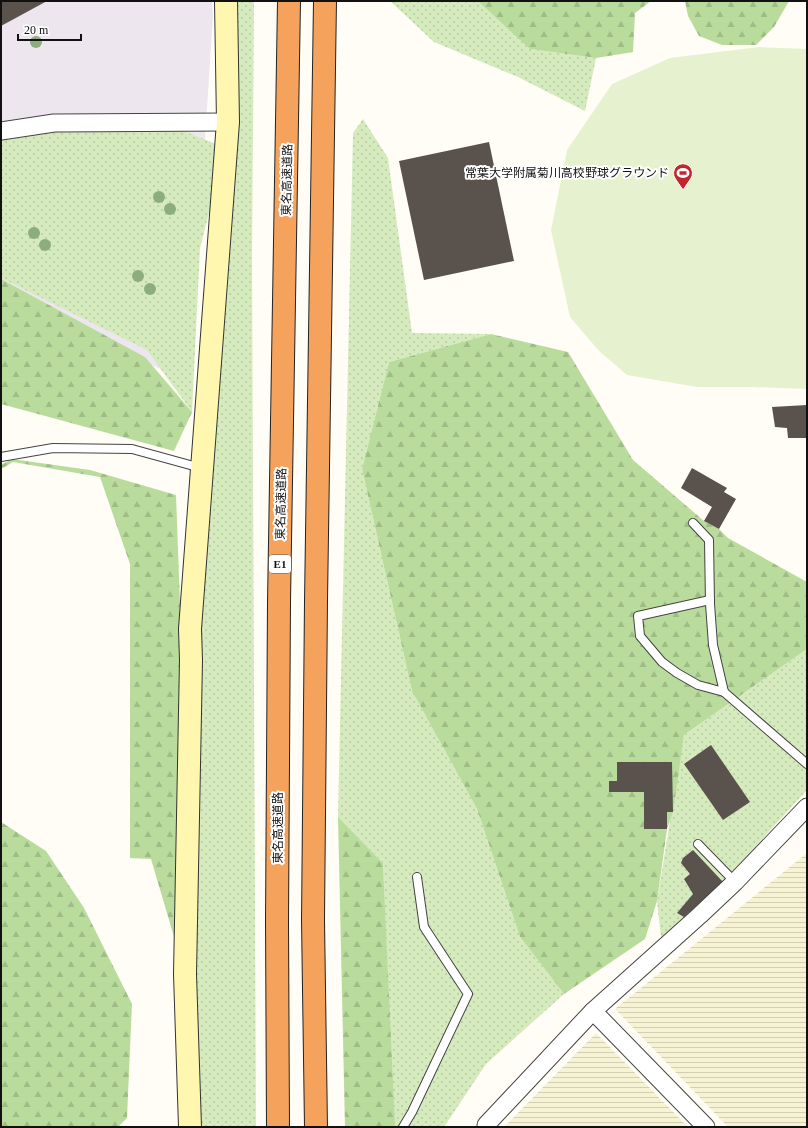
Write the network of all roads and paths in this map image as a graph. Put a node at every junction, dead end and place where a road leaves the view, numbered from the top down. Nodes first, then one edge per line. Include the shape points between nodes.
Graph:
1 (226, 1) edge
2 (289, 1) edge
3 (325, 1) edge
4 (228, 122) junction
5 (1, 131) edge
6 (1, 457) edge
7 (202, 468) junction
8 (693, 523) dead end
9 (710, 600) junction
10 (724, 692) junction
11 (807, 764) edge
12 (807, 806) edge
13 (698, 844) dead end
14 (417, 877) dead end
15 (735, 882) junction
16 (593, 1010) junction
17 (485, 1126) edge
18 (190, 1127) edge
19 (278, 1127) edge
20 (316, 1127) edge
21 (404, 1127) edge
22 (706, 1127) edge

1 - 4 street
2 - 19 highway, 東名高速道路 / E1 via 279,602
3 - 20 highway via 313,920
4 - 5 street via 54,123
4 - 7 street
6 - 7 lane via 53,448 132,449
7 - 18 street via 190,629 185,974
8 - 9 lane via 709,540
9 - 10 lane via 713,645
9 - 10 lane via 638,616 640,636 662,662 677,673 698,685
10 - 11 lane
12 - 15 street
13 - 15 lane
14 - 21 lane via 424,927 468,994
15 - 16 street
16 - 17 street
16 - 22 street

